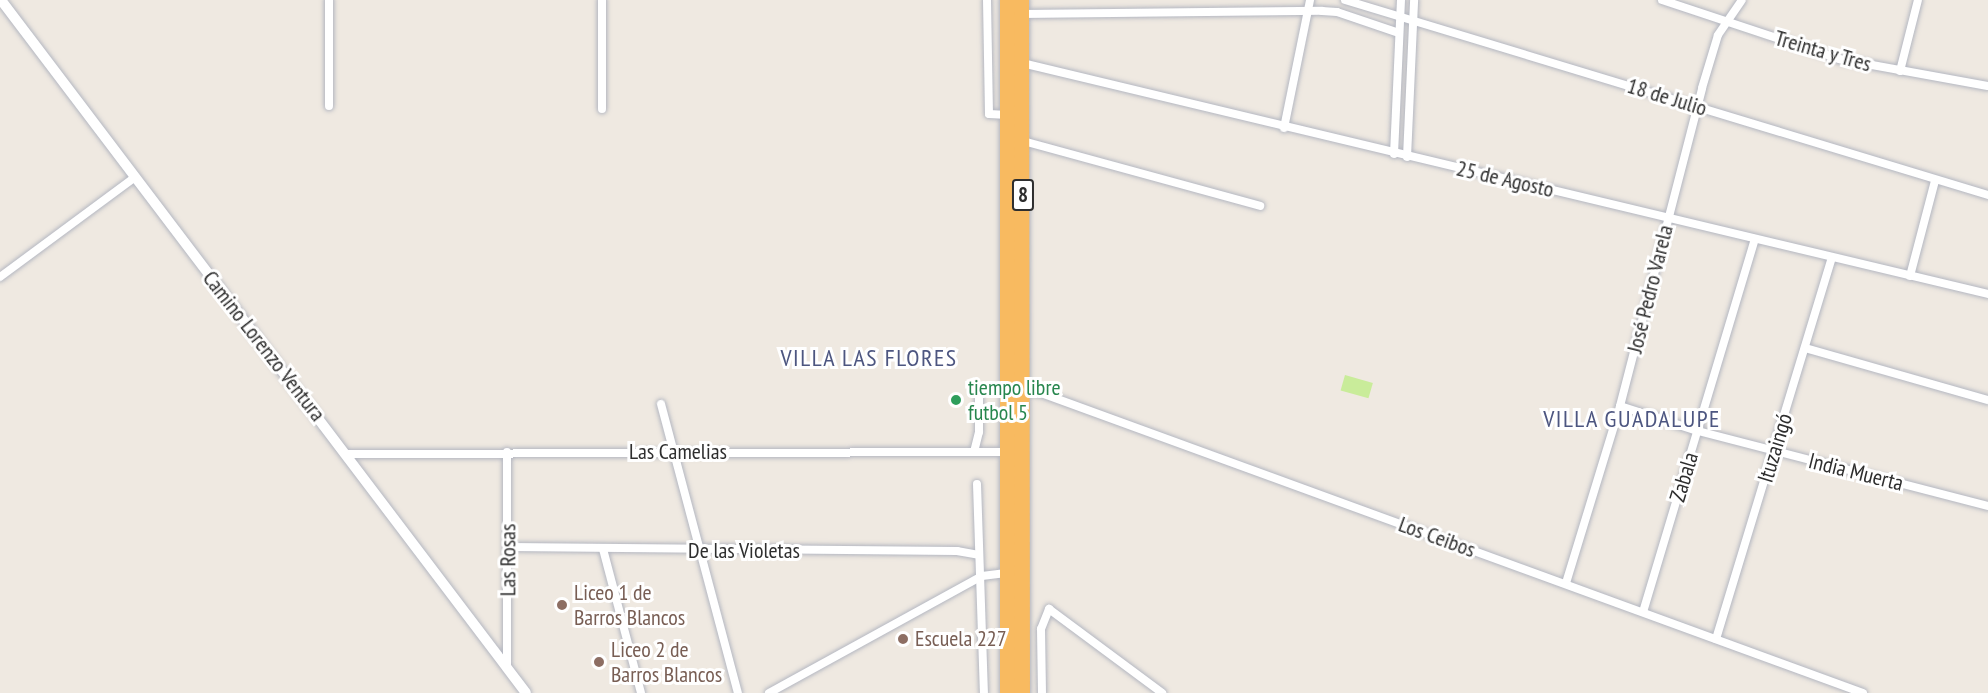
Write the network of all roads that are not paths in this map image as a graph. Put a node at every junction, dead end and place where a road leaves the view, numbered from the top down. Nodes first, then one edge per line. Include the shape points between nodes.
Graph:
1 (1, 0) edge
2 (329, 0) edge
3 (602, 0) edge
4 (987, 0) edge
5 (1006, 0) edge
6 (1310, 0) edge
7 (1345, 0) edge
8 (1401, 0) edge
9 (1414, 0) edge
10 (1662, 0) edge
11 (1742, 0) edge
12 (1918, 0) edge
13 (1021, 7) edge
14 (1308, 12) junction
15 (5, 13) edge
16 (1400, 17) junction
17 (1413, 21) junction
18 (1728, 21) junction
19 (1399, 33) junction
20 (1022, 63) junction
21 (1900, 71) junction
22 (1988, 86) edge
23 (329, 106) dead end
24 (1696, 106) junction
25 (602, 109) dead end
26 (1008, 115) junction
27 (1284, 128) junction
28 (1023, 141) junction
29 (1394, 154) junction
30 (1407, 157) junction
31 (135, 177) junction
32 (1935, 181) junction
33 (1988, 195) edge
34 (1260, 206) dead end
35 (1669, 217) junction
36 (1755, 239) junction
37 (1832, 257) junction
38 (1910, 276) junction
39 (0, 277) edge
40 (1988, 294) edge
41 (1805, 348) junction
42 (1017, 390) junction
43 (979, 398) dead end
44 (1988, 400) edge
45 (661, 404) dead end
46 (1620, 406) junction
47 (1698, 431) junction
48 (507, 452) junction
49 (675, 452) junction
50 (974, 452) junction
51 (1774, 452) junction
52 (1008, 453) junction
53 (348, 454) junction
54 (977, 484) dead end
55 (1988, 506) edge
56 (509, 547) junction
57 (603, 549) junction
58 (701, 550) junction
59 (979, 555) junction
60 (1015, 573) junction
61 (982, 576) junction
62 (1566, 583) junction
63 (1643, 612) junction
64 (1716, 639) junction
65 (507, 667) junction
66 (526, 693) edge
67 (641, 693) edge
68 (738, 693) edge
69 (769, 693) edge
70 (984, 693) edge
71 (1007, 693) edge
72 (1022, 693) edge
73 (1042, 693) edge
74 (1162, 693) edge
75 (1863, 693) edge

1 - 15 street, Camino Lorenzo Ventura
2 - 23 street
3 - 25 street
4 - 26 street via 989,114
5 - 26 highway, 8
6 - 14 street
7 - 16 street, 18 de Julio
8 - 16 street
9 - 17 street
10 - 18 street, Treinta y Tres
11 - 18 street, José Pedro Varela
12 - 21 street
13 - 14 street
13 - 20 highway, 8
14 - 19 street via 1337,12
14 - 27 street
15 - 31 street, Camino Lorenzo Ventura
16 - 17 street, 18 de Julio
16 - 19 street
17 - 24 street, 18 de Julio
17 - 30 street
18 - 21 street, Treinta y Tres via 1796,47
18 - 24 street, José Pedro Varela via 1718,35
19 - 29 street
20 - 27 street, 25 de Agosto
20 - 28 highway, 8
21 - 22 street, Treinta y Tres
24 - 32 street, 18 de Julio
24 - 35 street, José Pedro Varela
26 - 42 highway, 8
27 - 29 street, 25 de Agosto
28 - 34 street
28 - 42 highway, 8
29 - 30 street, 25 de Agosto
30 - 35 street, 25 de Agosto
31 - 39 street
31 - 53 street, Camino Lorenzo Ventura
32 - 33 street, 18 de Julio
32 - 38 street
35 - 36 street, 25 de Agosto
35 - 46 street, José Pedro Varela
36 - 37 street, 25 de Agosto
36 - 47 street, Zabala
37 - 38 street, 25 de Agosto
37 - 41 street, Ituzaingó
38 - 40 street, 25 de Agosto
41 - 44 street
41 - 51 street, Ituzaingó
42 - 52 highway, 8
42 - 60 highway, 8
42 - 62 street, Los Ceibos
43 - 50 street via 979,432
45 - 49 street
46 - 47 street, India Muerta
46 - 62 street, José Pedro Varela
47 - 51 street, India Muerta
47 - 63 street, Zabala
48 - 49 street, Las Camelias
48 - 53 street, Las Camelias
48 - 56 street, Las Rosas
49 - 50 street, Las Camelias
49 - 58 street
50 - 52 street, Las Camelias
51 - 55 street, India Muerta
51 - 64 street, Ituzaingó
52 - 60 highway, 8
53 - 65 street, Camino Lorenzo Ventura
54 - 59 street
56 - 57 street, De las Violetas
56 - 65 street, Las Rosas
57 - 58 street, De las Violetas
57 - 67 street
58 - 59 street, De las Violetas via 957,551
58 - 68 street
59 - 61 street
60 - 61 street
60 - 71 highway, 8
60 - 72 highway, 8
61 - 69 street
61 - 70 street
62 - 63 street, Los Ceibos
63 - 64 street, Los Ceibos
64 - 75 street, Los Ceibos
65 - 66 street, Camino Lorenzo Ventura
73 - 74 street via 1041,629 1049,609

